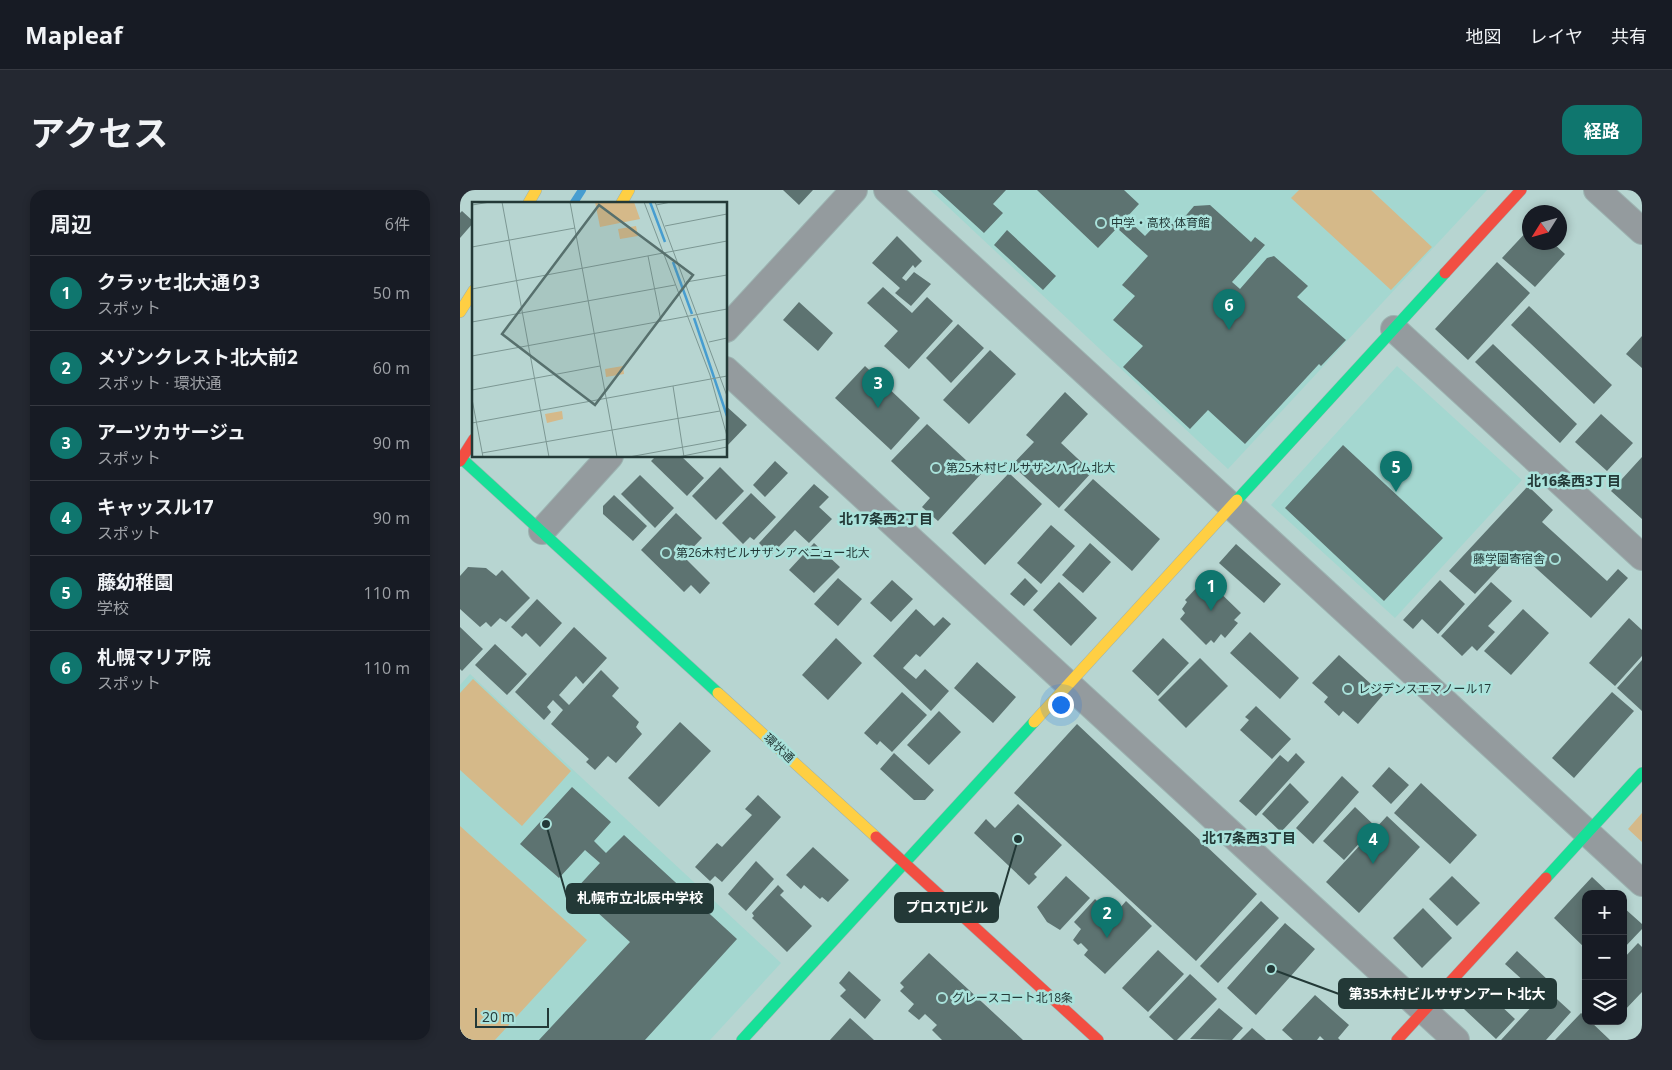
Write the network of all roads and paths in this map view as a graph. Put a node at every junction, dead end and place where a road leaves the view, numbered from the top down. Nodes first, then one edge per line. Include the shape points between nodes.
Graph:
1 (629, 190) edge
2 (854, 190) edge
3 (887, 190) edge
4 (1521, 190) edge
5 (1597, 190) edge
6 (622, 202) edge
7 (1642, 232) edge
8 (472, 293) edge
9 (460, 312) edge
10 (728, 327) edge
11 (1394, 329) junction
12 (728, 372) edge
13 (472, 442) edge
14 (608, 458) edge
15 (461, 459) edge
16 (1232, 506) junction
17 (542, 530) junction
18 (1642, 557) edge
19 (1069, 684) junction
20 (1642, 773) edge
21 (1587, 833) junction
22 (905, 864) junction
23 (1642, 883) edge
24 (1424, 1011) junction
25 (742, 1040) edge
26 (1098, 1040) edge
27 (1397, 1040) edge
28 (1456, 1040) edge

1 - 6 main road
2 - 10 street
3 - 16 street
4 - 11 main road
5 - 7 street
8 - 9 main road
11 - 16 main road
11 - 18 street
12 - 19 street
13 - 15 main road
14 - 17 street
15 - 17 main road, 環状通
16 - 19 main road
16 - 21 street
17 - 22 main road, 環状通
19 - 22 main road
19 - 24 street
20 - 21 main road
21 - 23 street
21 - 24 main road
22 - 25 main road
22 - 26 main road, 環状通
24 - 27 main road
24 - 28 street

